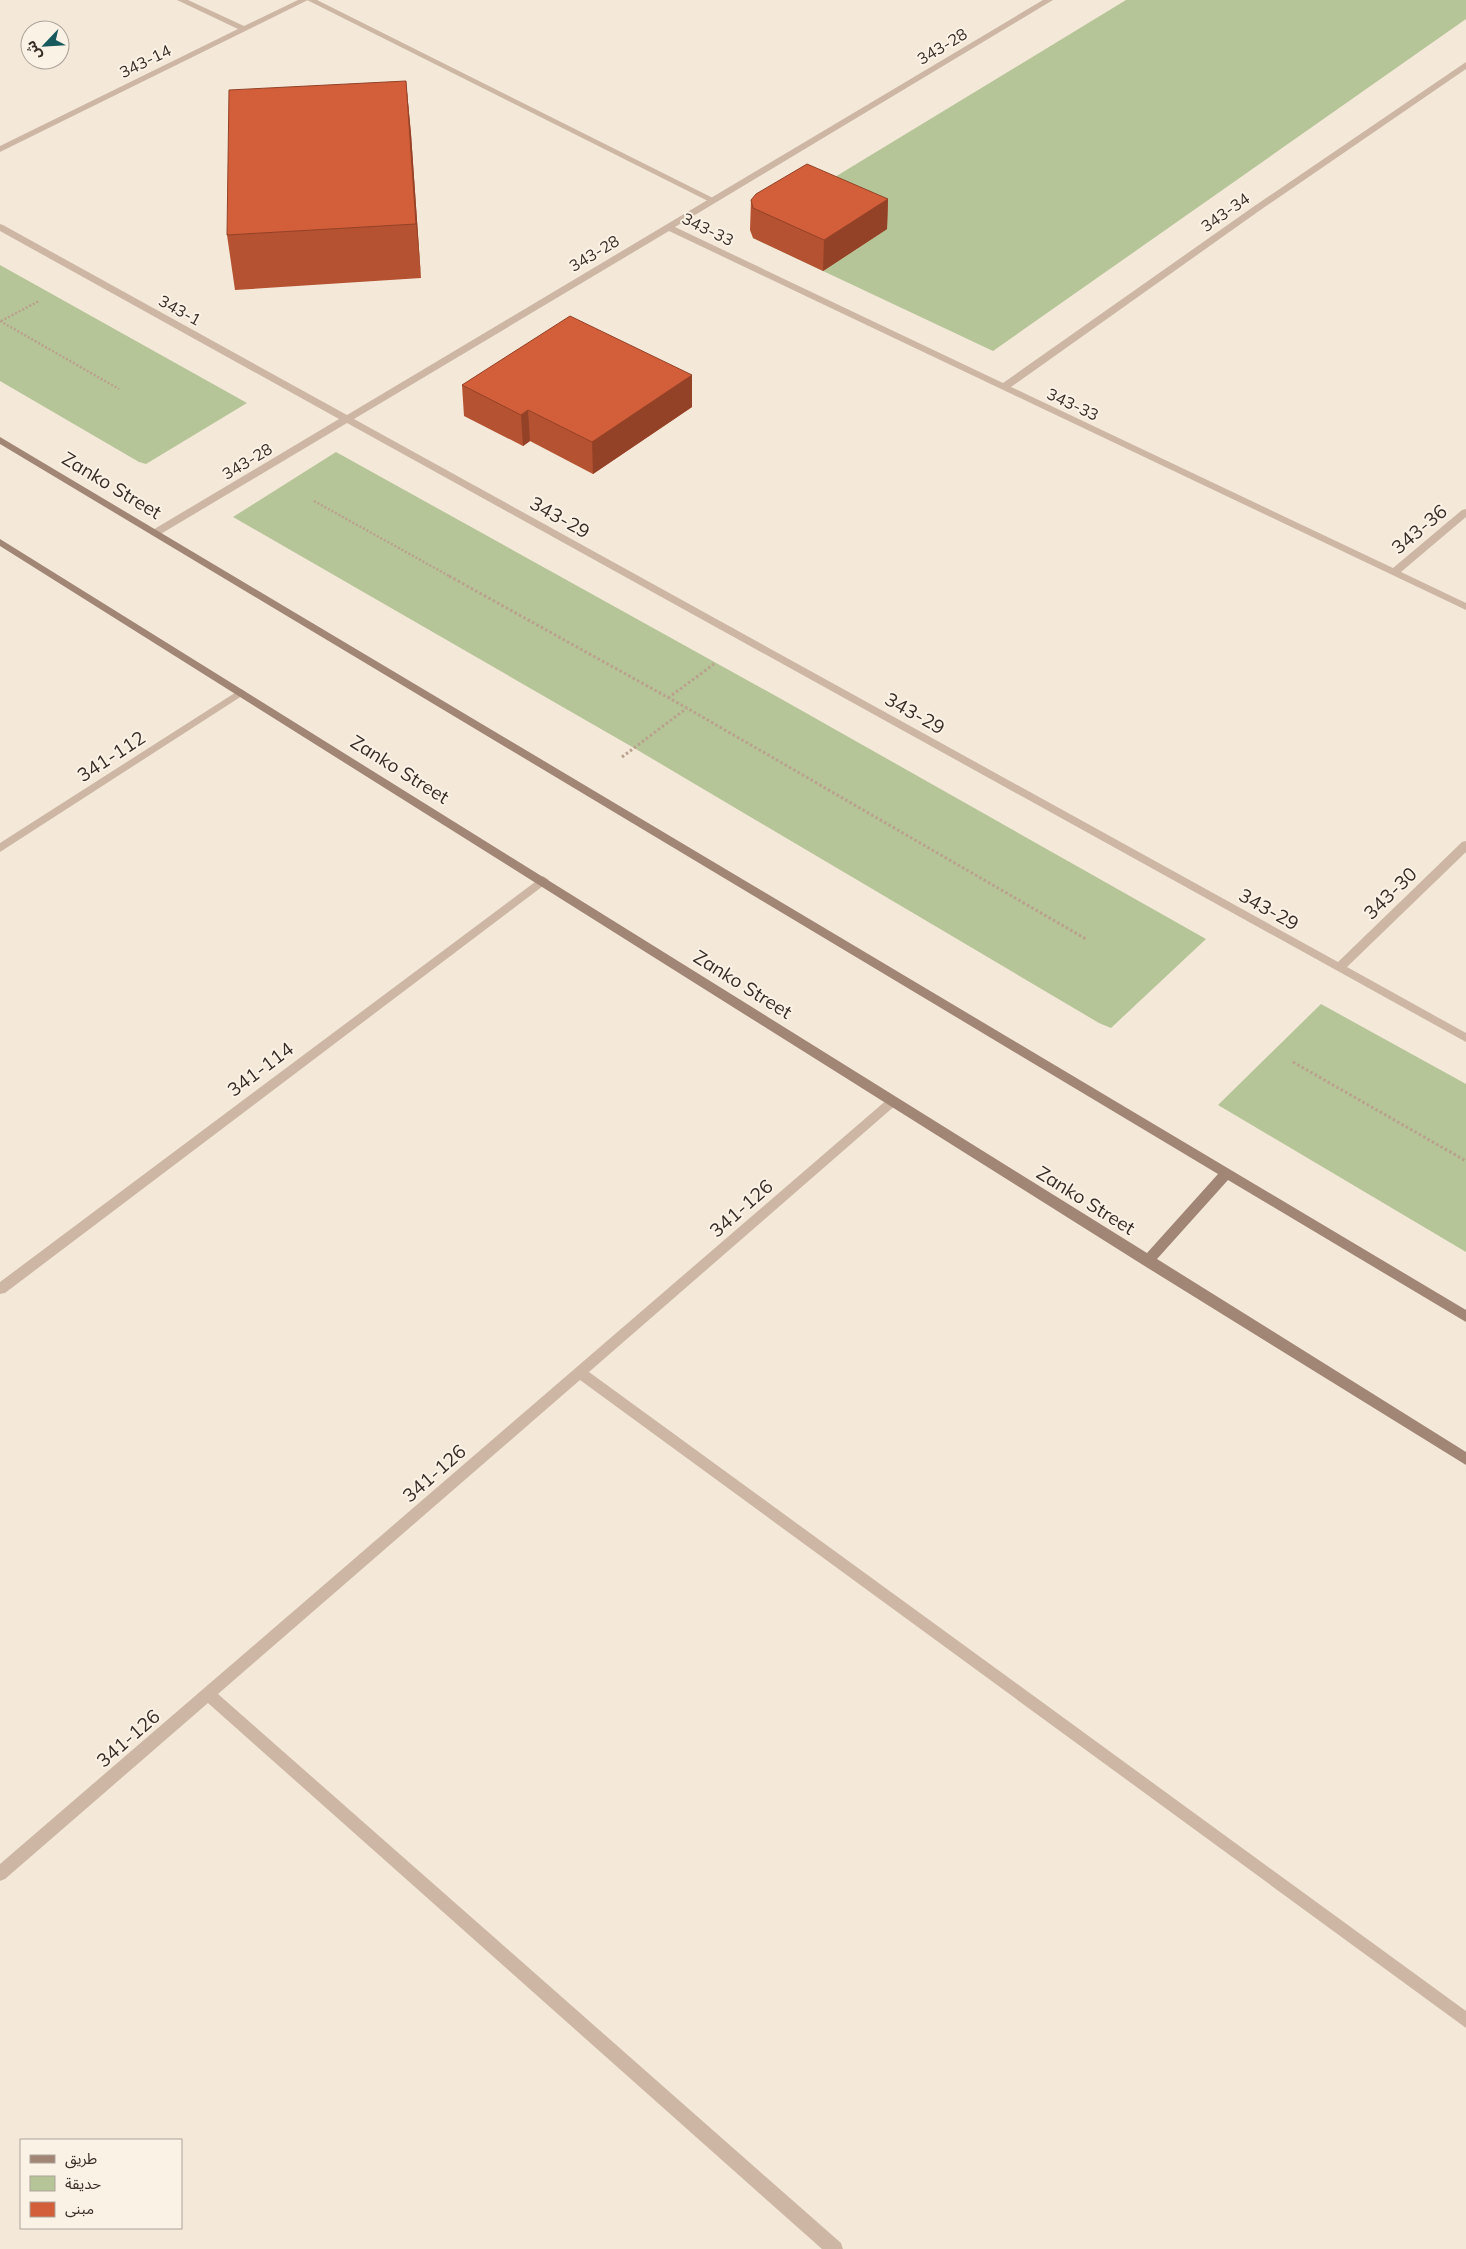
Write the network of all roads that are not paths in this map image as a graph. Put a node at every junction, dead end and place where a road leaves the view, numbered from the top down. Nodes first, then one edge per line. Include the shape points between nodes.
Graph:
1 (181, 0) edge
2 (304, 0) edge
3 (311, 0) edge
4 (1049, 0) edge
5 (244, 29) junction
6 (1466, 65) edge
7 (0, 149) edge
8 (713, 200) junction
9 (0, 227) edge
10 (668, 227) junction
11 (1004, 387) junction
12 (346, 419) junction
13 (0, 440) edge
14 (1466, 512) edge
15 (155, 533) junction
16 (0, 542) edge
17 (1394, 573) junction
18 (1466, 608) edge
19 (241, 692) junction
20 (1466, 845) edge
21 (0, 848) edge
22 (543, 880) junction
23 (1339, 968) junction
24 (1466, 1038) edge
25 (893, 1101) junction
26 (1226, 1173) junction
27 (1148, 1261) junction
28 (0, 1289) edge
29 (1466, 1317) edge
30 (579, 1372) junction
31 (1466, 1460) edge
32 (208, 1694) junction
33 (0, 1874) edge
34 (1466, 2020) edge
35 (835, 2249) edge

1 - 5 street
2 - 5 street, 343-14
3 - 8 street
4 - 8 street, 343-28
5 - 7 street, 343-14
6 - 11 street, 343-34
8 - 10 street, 343-28
9 - 12 street, 343-1
10 - 11 street, 343-33
10 - 12 street, 343-28
11 - 17 street, 343-33
12 - 15 street, 343-28
12 - 23 street, 343-29
13 - 15 main road, Zanko Street
14 - 17 street, 343-36
15 - 26 main road, Zanko Street
16 - 19 main road, Zanko Street
17 - 18 street, 343-33
19 - 21 street, 341-112
19 - 22 main road, Zanko Street
20 - 23 street, 343-30
22 - 25 main road, Zanko Street
22 - 28 street, 341-114
23 - 24 street, 343-29
25 - 27 main road, Zanko Street
25 - 30 street, 341-126
26 - 27 main road
26 - 29 main road, Zanko Street
27 - 31 main road, Zanko Street
30 - 32 street, 341-126
30 - 34 street
32 - 33 street, 341-126
32 - 35 street

